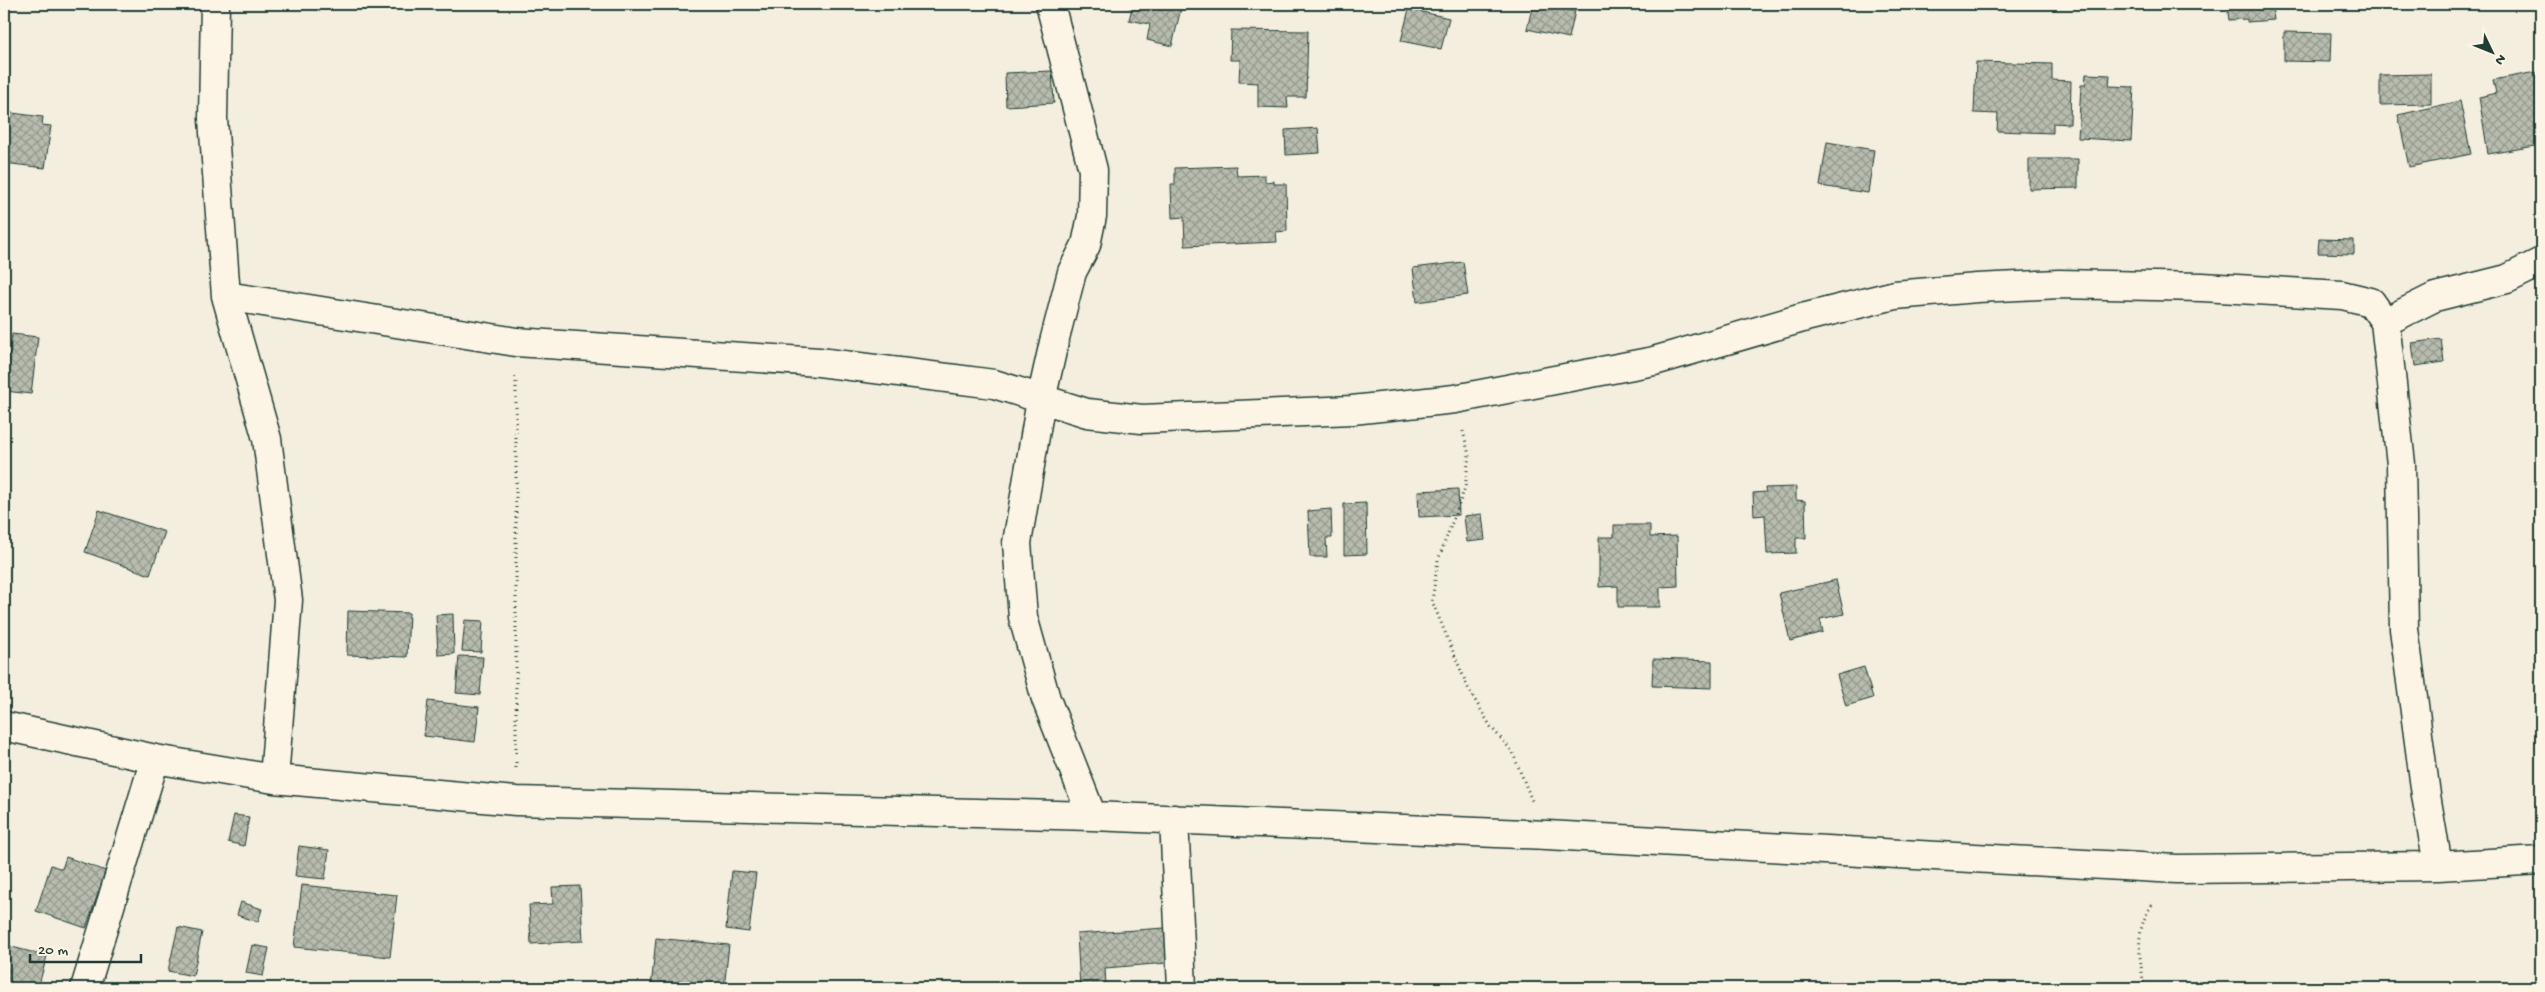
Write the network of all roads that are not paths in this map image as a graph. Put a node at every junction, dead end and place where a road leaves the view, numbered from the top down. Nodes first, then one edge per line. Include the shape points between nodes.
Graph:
1 (215, 4) edge
2 (1050, 4) edge
3 (2541, 262) edge
4 (226, 296) junction
5 (2385, 322) junction
6 (1041, 400) junction
7 (4, 726) edge
8 (155, 759) junction
9 (274, 778) junction
10 (1092, 816) junction
11 (1174, 819) junction
12 (2541, 860) edge
13 (2438, 866) junction
14 (85, 988) edge
15 (1182, 988) edge

1 - 4 street via 213,119
2 - 6 street via 1093,170 1092,216 1086,245 1072,272
3 - 5 street via 2507,279 2435,297
4 - 6 street via 516,342 819,362 994,384
4 - 9 street via 267,439 288,600
5 - 6 street via 2370,302 2342,295 2078,284 1977,288 1895,295 1654,361 1455,399 1352,410 1142,419 1087,413
5 - 13 street via 2401,464 2404,629
6 - 10 street via 1017,543 1023,617 1046,700
7 - 8 street
8 - 9 street
8 - 14 street
9 - 10 street via 516,801
10 - 11 street
11 - 13 street via 1547,835 2177,869
11 - 15 street
12 - 13 street

